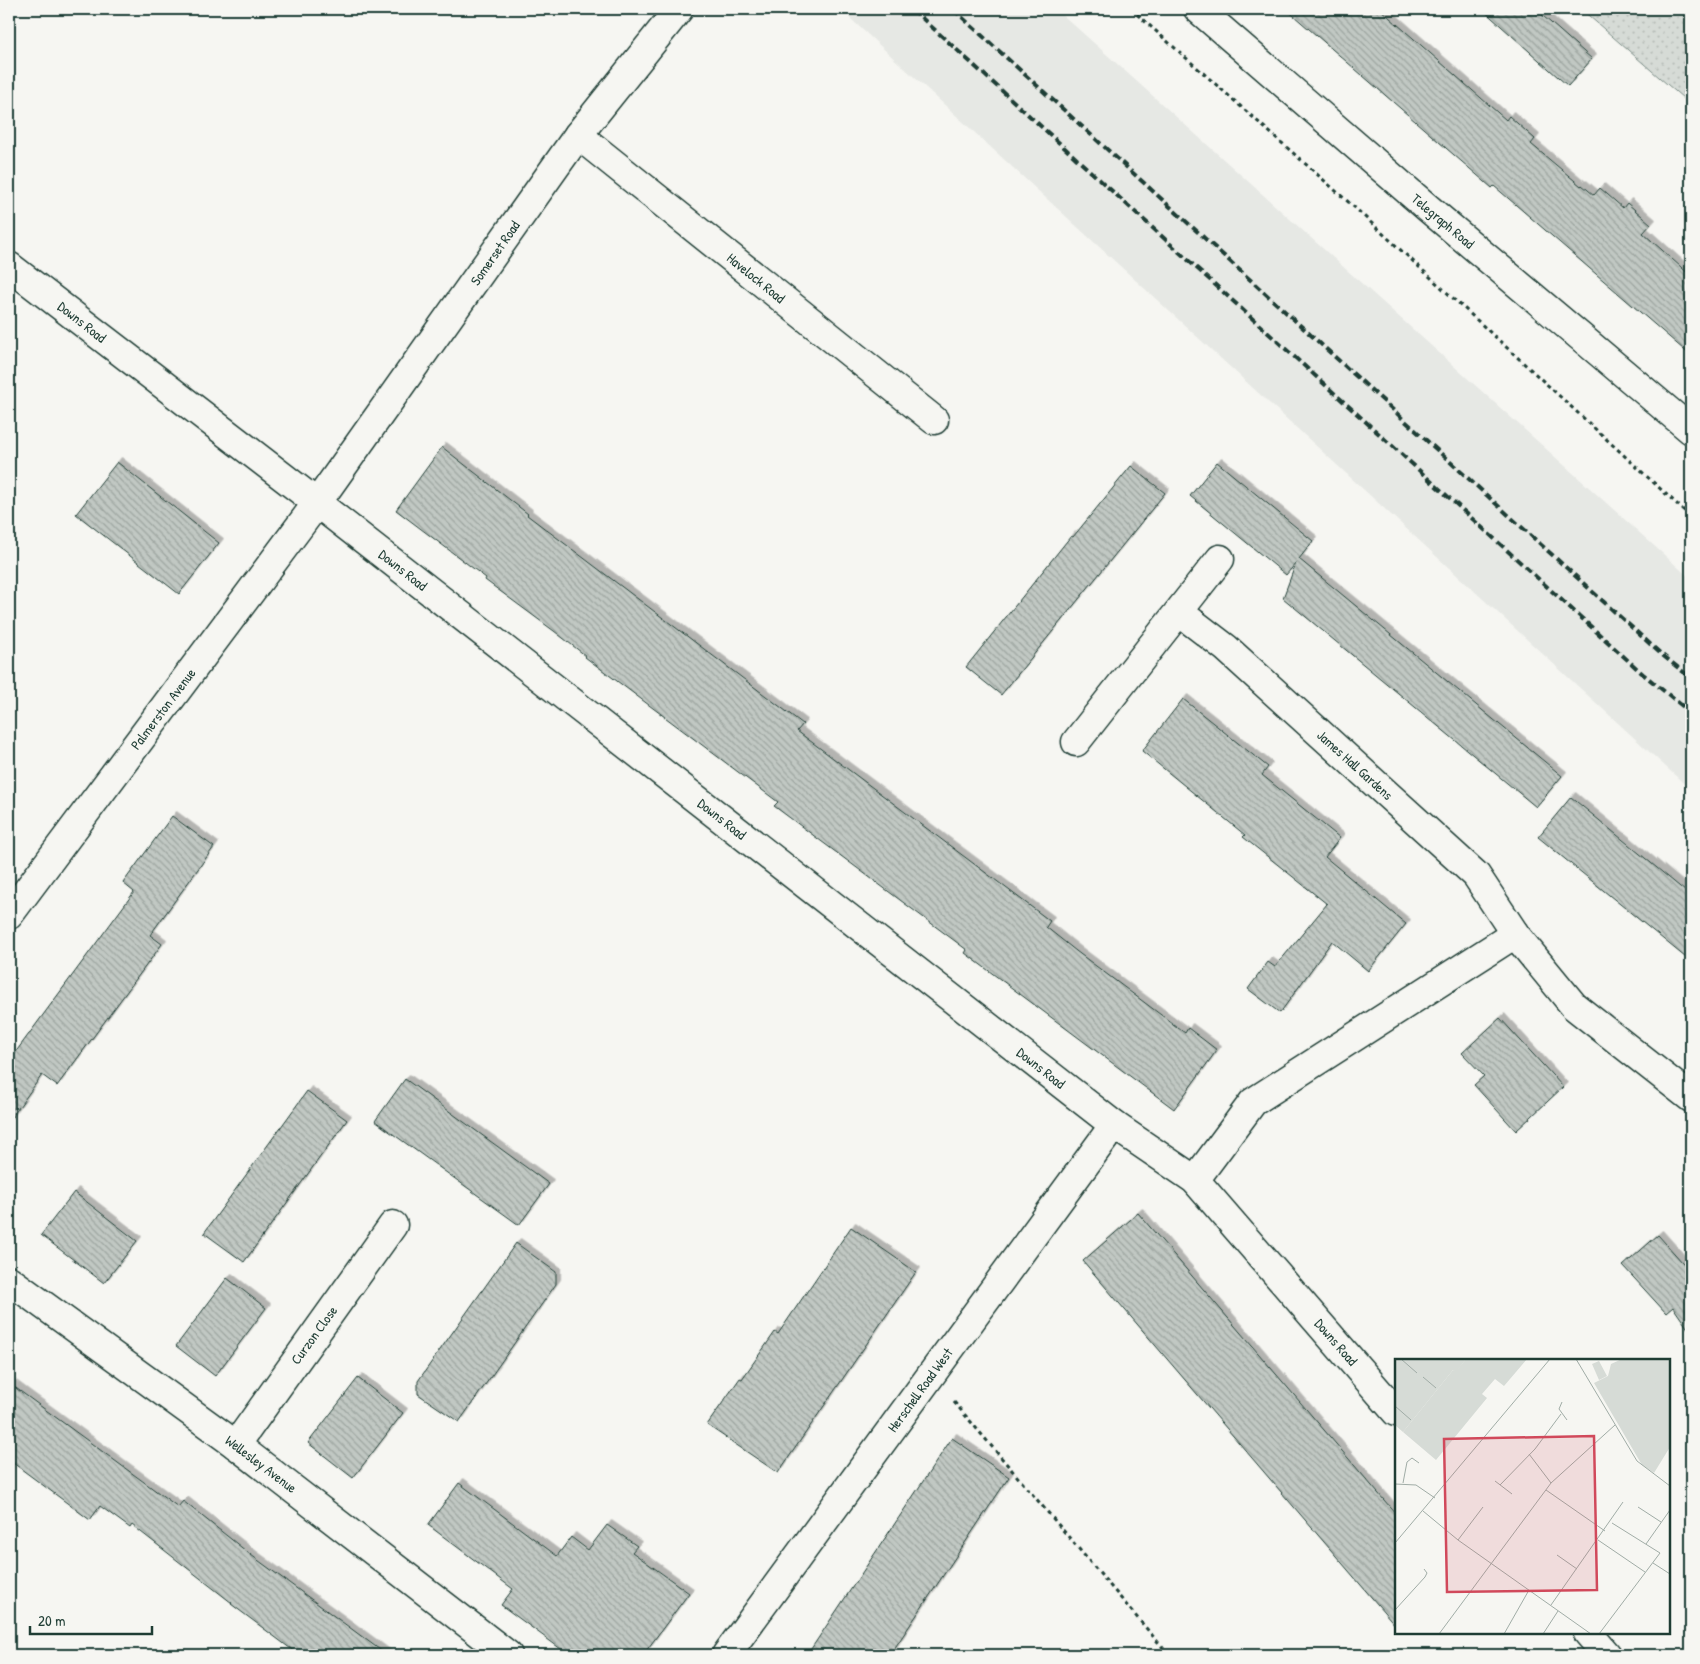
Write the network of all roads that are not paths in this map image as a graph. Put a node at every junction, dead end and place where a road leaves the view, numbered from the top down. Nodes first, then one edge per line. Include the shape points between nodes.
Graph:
1 (679, 9) edge
2 (1198, 9) edge
3 (578, 136) junction
4 (9, 266) edge
5 (934, 420) dead end
6 (1691, 430) edge
7 (317, 504) junction
8 (1220, 559) dead end
9 (1179, 612) junction
10 (1076, 742) dead end
11 (9, 915) edge
12 (1514, 934) junction
13 (1691, 1098) edge
14 (1114, 1125) junction
15 (1195, 1180) junction
16 (393, 1225) dead end
17 (9, 1280) edge
18 (1395, 1411) edge
19 (236, 1445) junction
20 (1589, 1634) edge
21 (508, 1655) edge
22 (726, 1655) edge
23 (1607, 1655) edge

1 - 3 street, Somerset Road
2 - 6 street, Telegraph Road
3 - 5 street, Havelock Road
3 - 7 street, Somerset Road
4 - 7 street, Downs Road
7 - 11 street, Palmerston Avenue
7 - 14 street, Downs Road
8 - 9 street
9 - 10 street
9 - 12 street, James Hall Gardens via 1226,648 1476,874
12 - 13 street, James Hall Gardens via 1574,1006
12 - 15 street via 1253,1102
14 - 15 street, Downs Road
14 - 22 street, Herschell Road West
15 - 18 street, Downs Road
16 - 19 street, Curzon Close
17 - 19 street, Wellesley Avenue
19 - 21 street, Wellesley Avenue
20 - 23 street

